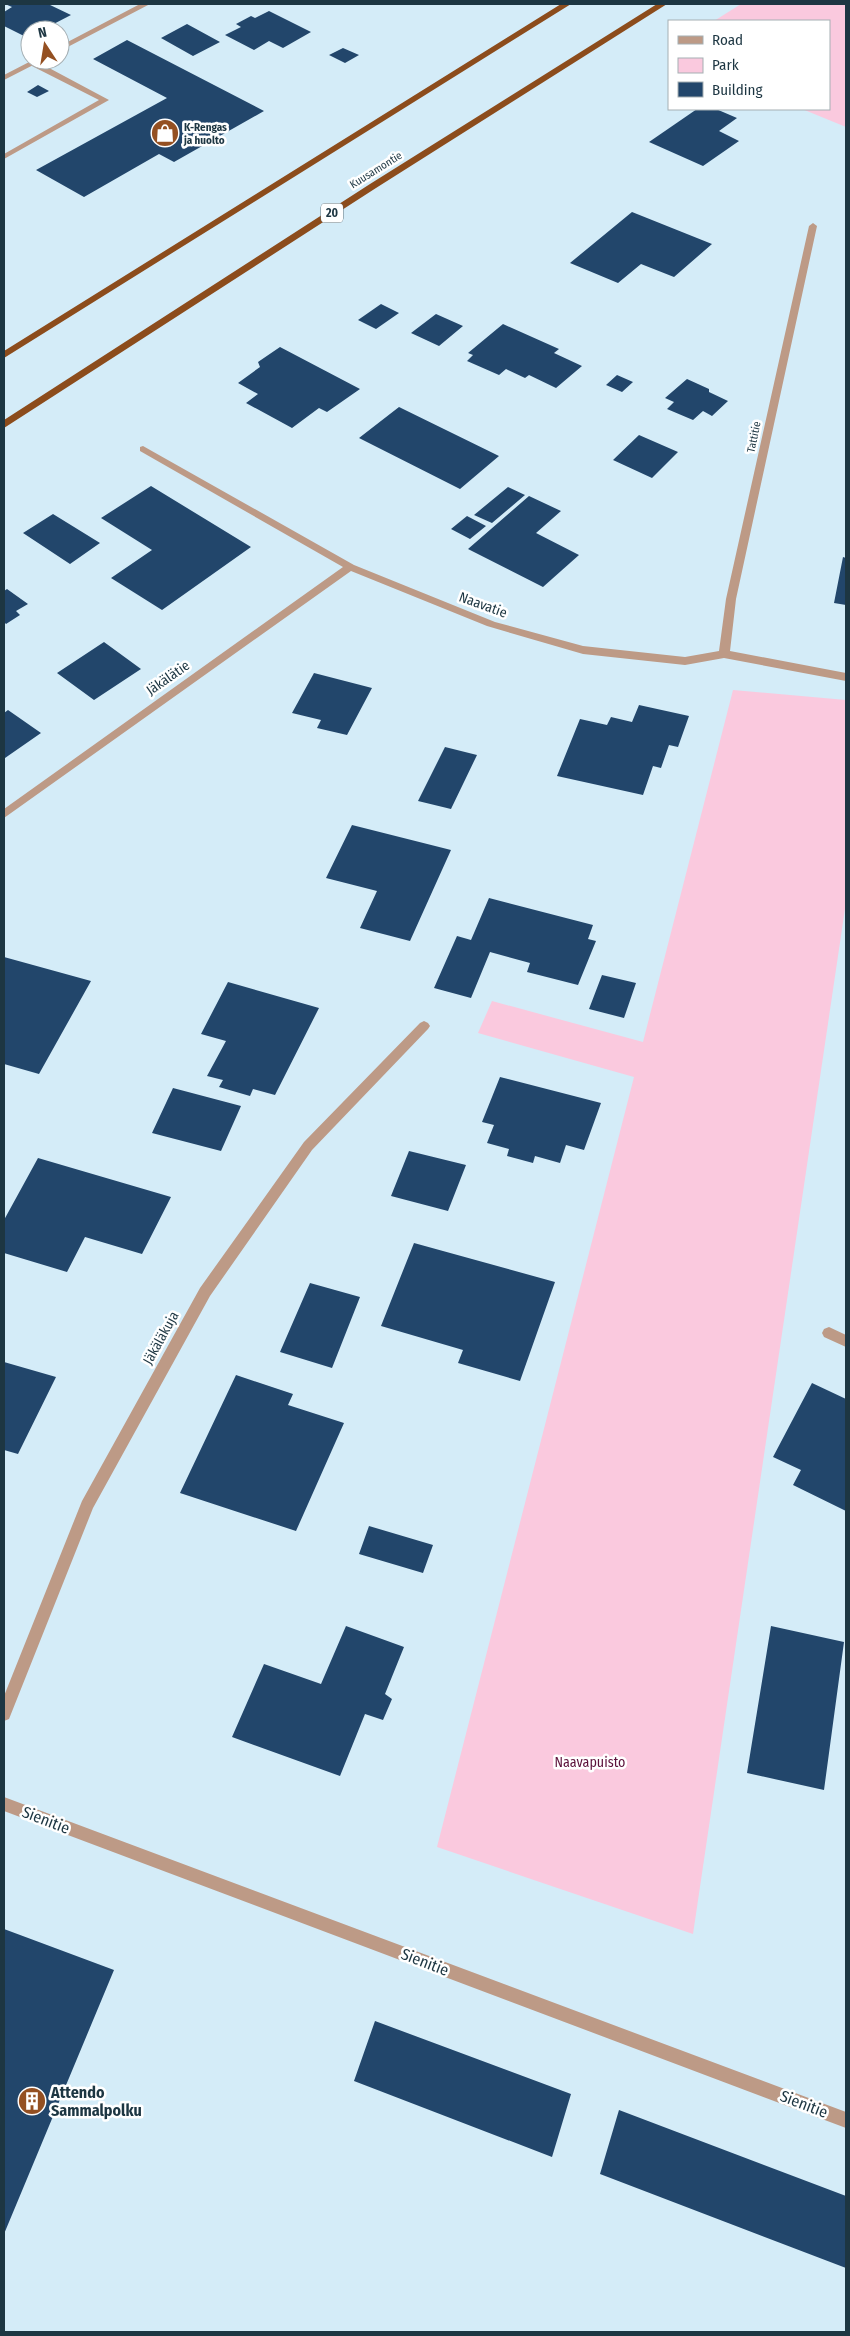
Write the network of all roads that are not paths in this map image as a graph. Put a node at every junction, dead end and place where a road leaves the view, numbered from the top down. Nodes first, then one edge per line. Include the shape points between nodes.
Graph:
1 (146, 4) edge
2 (567, 4) edge
3 (663, 4) edge
4 (70, 44) edge
5 (20, 70) edge
6 (51, 70) edge
7 (4, 78) edge
8 (4, 157) edge
9 (813, 226) dead end
10 (4, 355) edge
11 (4, 425) edge
12 (143, 449) dead end
13 (350, 567) junction
14 (724, 654) junction
15 (846, 677) edge
16 (4, 814) edge
17 (424, 1026) dead end
18 (829, 1333) dead end
19 (846, 1341) edge
20 (4, 1714) edge
21 (4, 1804) edge
22 (846, 2120) edge

1 - 4 street
2 - 10 highway
3 - 11 highway, Kuusamontie / 20 via 373,186
5 - 7 street
6 - 8 street via 105,100
9 - 14 street, Tattitie via 731,599
12 - 13 street, Naavatie
13 - 14 street, Naavatie via 491,624 583,650 684,660
13 - 16 street, Jäkälätie
14 - 15 street, Naavatie
17 - 20 street, Jäkäläkuja via 308,1146 205,1292 87,1505
18 - 19 street
21 - 22 street, Sienitie

